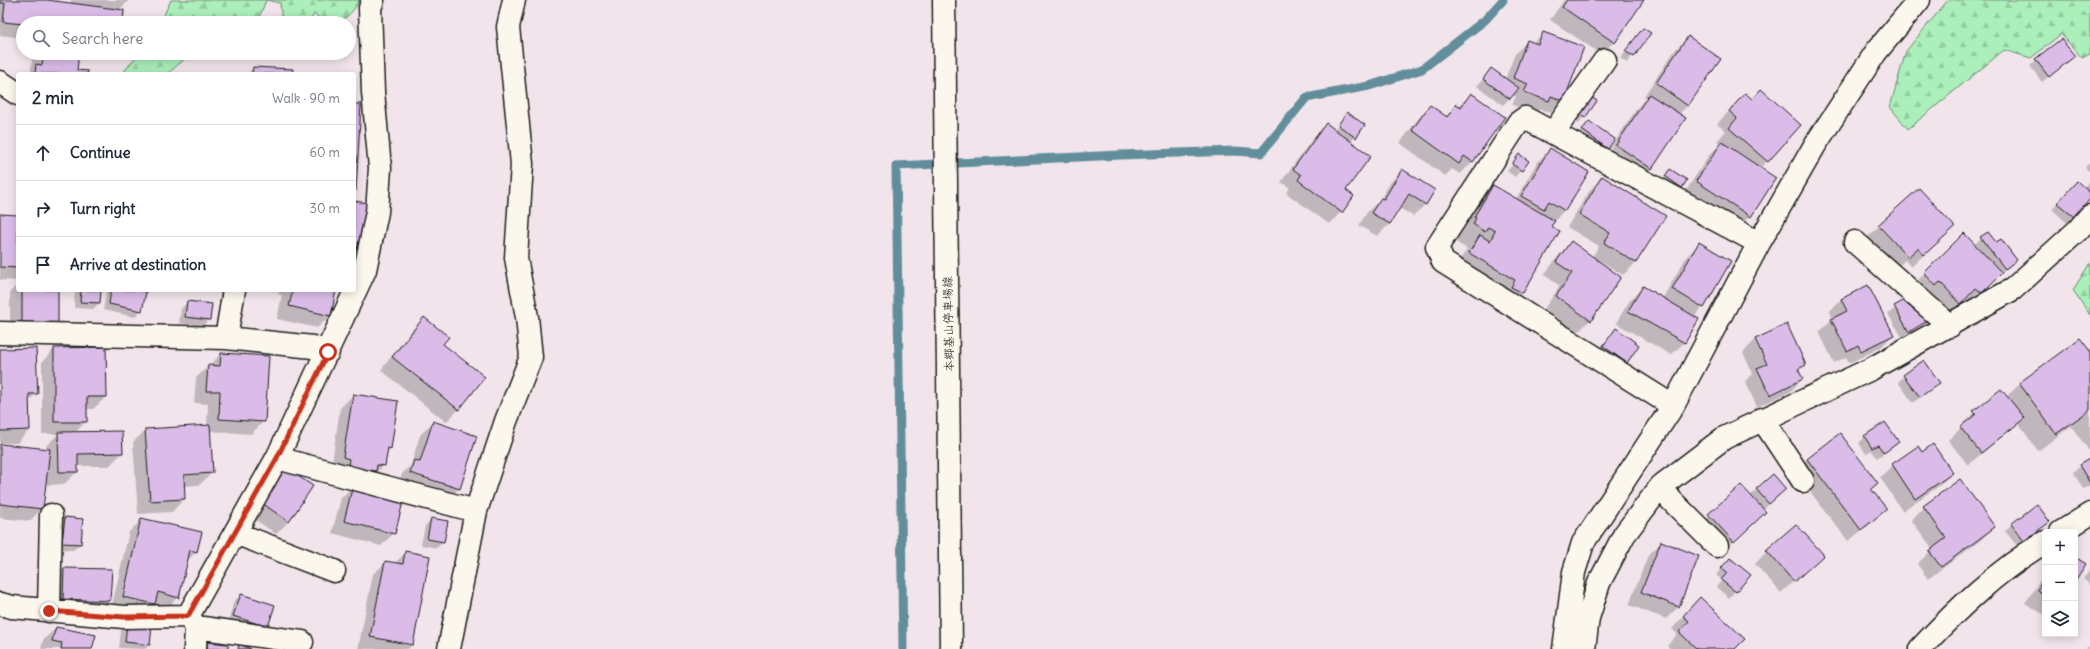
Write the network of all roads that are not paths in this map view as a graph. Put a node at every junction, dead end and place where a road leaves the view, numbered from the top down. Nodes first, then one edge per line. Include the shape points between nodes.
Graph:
1 (373, 0) edge
2 (514, 0) edge
3 (944, 0) edge
4 (1919, 0) edge
5 (1605, 60) dead end
6 (0, 82) edge
7 (16, 93) edge
8 (1553, 133) junction
9 (2090, 216) edge
10 (1855, 242) dead end
11 (1759, 243) junction
12 (356, 290) edge
13 (234, 292) edge
14 (355, 292) edge
15 (1950, 326) junction
16 (0, 333) edge
17 (226, 338) junction
18 (328, 352) junction
19 (1673, 406) junction
20 (1762, 419) junction
21 (277, 458) junction
22 (1803, 480) dead end
23 (1661, 486) junction
24 (476, 511) junction
25 (51, 514) dead end
26 (2090, 514) edge
27 (2066, 529) edge
28 (235, 533) junction
29 (2042, 544) edge
30 (1717, 546) dead end
31 (334, 570) dead end
32 (0, 604) edge
33 (49, 611) junction
34 (192, 621) junction
35 (302, 642) dead end
36 (195, 649) edge
37 (449, 649) edge
38 (951, 649) edge
39 (1564, 649) edge
40 (1584, 649) edge
41 (1920, 649) edge

1 - 12 street via 370,8 373,92 380,168 377,212 365,270
2 - 24 street via 508,27 522,164 516,258 532,357 506,420
3 - 38 street, 本郷基山停車場線
4 - 11 street via 1876,52 1815,145
5 - 8 street
6 - 7 street
8 - 11 street
8 - 19 street via 1525,118 1518,123 1437,247 1442,262
9 - 15 street via 2013,289
10 - 15 street
11 - 19 street
13 - 17 street
14 - 18 street
15 - 20 street via 1871,369
16 - 17 street
17 - 18 street via 313,346
18 - 21 street
19 - 39 street via 1583,543 1574,572
20 - 22 street
20 - 23 street via 1724,438
21 - 24 street
21 - 28 street
23 - 30 street via 1671,500
23 - 40 street via 1624,535 1599,583 1588,618
24 - 37 street
25 - 33 street
26 - 27 street
28 - 31 street
28 - 34 street
29 - 41 street via 2017,558 1963,603
32 - 33 street
33 - 34 street
34 - 35 street
34 - 36 street

